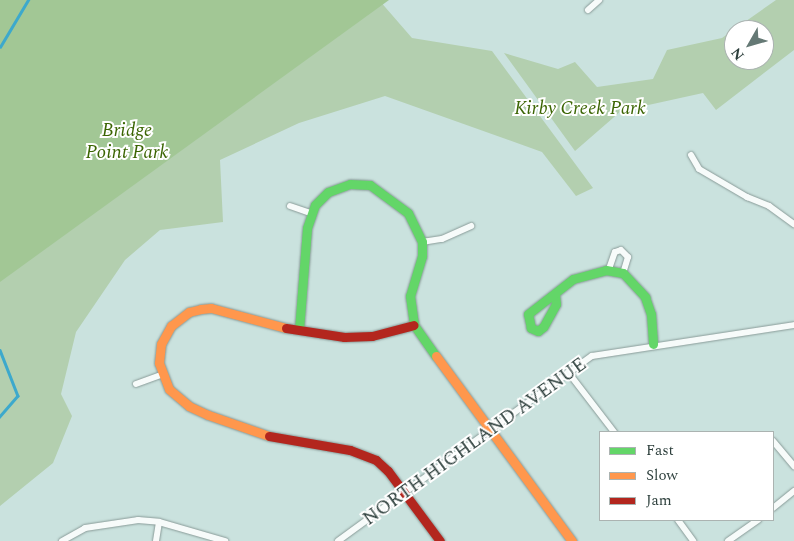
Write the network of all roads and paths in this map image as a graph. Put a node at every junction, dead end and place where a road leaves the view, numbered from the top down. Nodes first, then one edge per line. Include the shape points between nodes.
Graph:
1 (599, 0) edge
2 (588, 10) dead end
3 (691, 155) dead end
4 (290, 206) dead end
5 (794, 212) edge
6 (310, 213) junction
7 (789, 218) junction
8 (794, 224) edge
9 (471, 226) dead end
10 (422, 242) junction
11 (609, 269) junction
12 (623, 274) junction
13 (554, 294) dead end
14 (414, 325) junction
15 (794, 325) edge
16 (299, 330) junction
17 (653, 344) junction
18 (568, 372) junction
19 (161, 376) junction
20 (136, 384) dead end
21 (491, 431) junction
22 (613, 431) edge
23 (774, 442) edge
24 (794, 466) edge
25 (794, 492) edge
26 (406, 494) junction
27 (774, 507) edge
28 (679, 521) edge
29 (757, 521) edge
30 (159, 522) junction
31 (62, 541) edge
32 (156, 541) edge
33 (225, 541) edge
34 (338, 541) edge
35 (440, 541) edge
36 (572, 541) edge
37 (693, 541) edge
38 (728, 541) edge

1 - 2 street
3 - 7 street via 699,169
4 - 6 street
5 - 7 street
6 - 10 street via 321,198 339,187 370,185 408,213
6 - 16 street
7 - 8 street
9 - 10 street via 442,239
10 - 14 street via 422,256 410,296
11 - 12 street
11 - 12 street via 615,252 622,250 628,257
11 - 13 street via 581,276
12 - 17 street via 645,297 651,314
14 - 16 street via 358,337
14 - 21 street
15 - 17 street, NORTH HIGHLAND AVENUE
16 - 19 street via 211,308 189,312 171,326 162,344
17 - 18 street, NORTH HIGHLAND AVENUE via 598,354
18 - 21 street, NORTH HIGHLAND AVENUE
18 - 22 street
19 - 20 street
19 - 26 street via 169,389 189,406 230,425 293,442 350,450 376,460
21 - 26 street, NORTH HIGHLAND AVENUE
21 - 36 street
23 - 24 street
25 - 27 street
26 - 34 street, NORTH HIGHLAND AVENUE
26 - 35 street
28 - 37 street
29 - 38 street
30 - 31 street via 138,520 102,524 85,528
30 - 32 street
30 - 33 street

